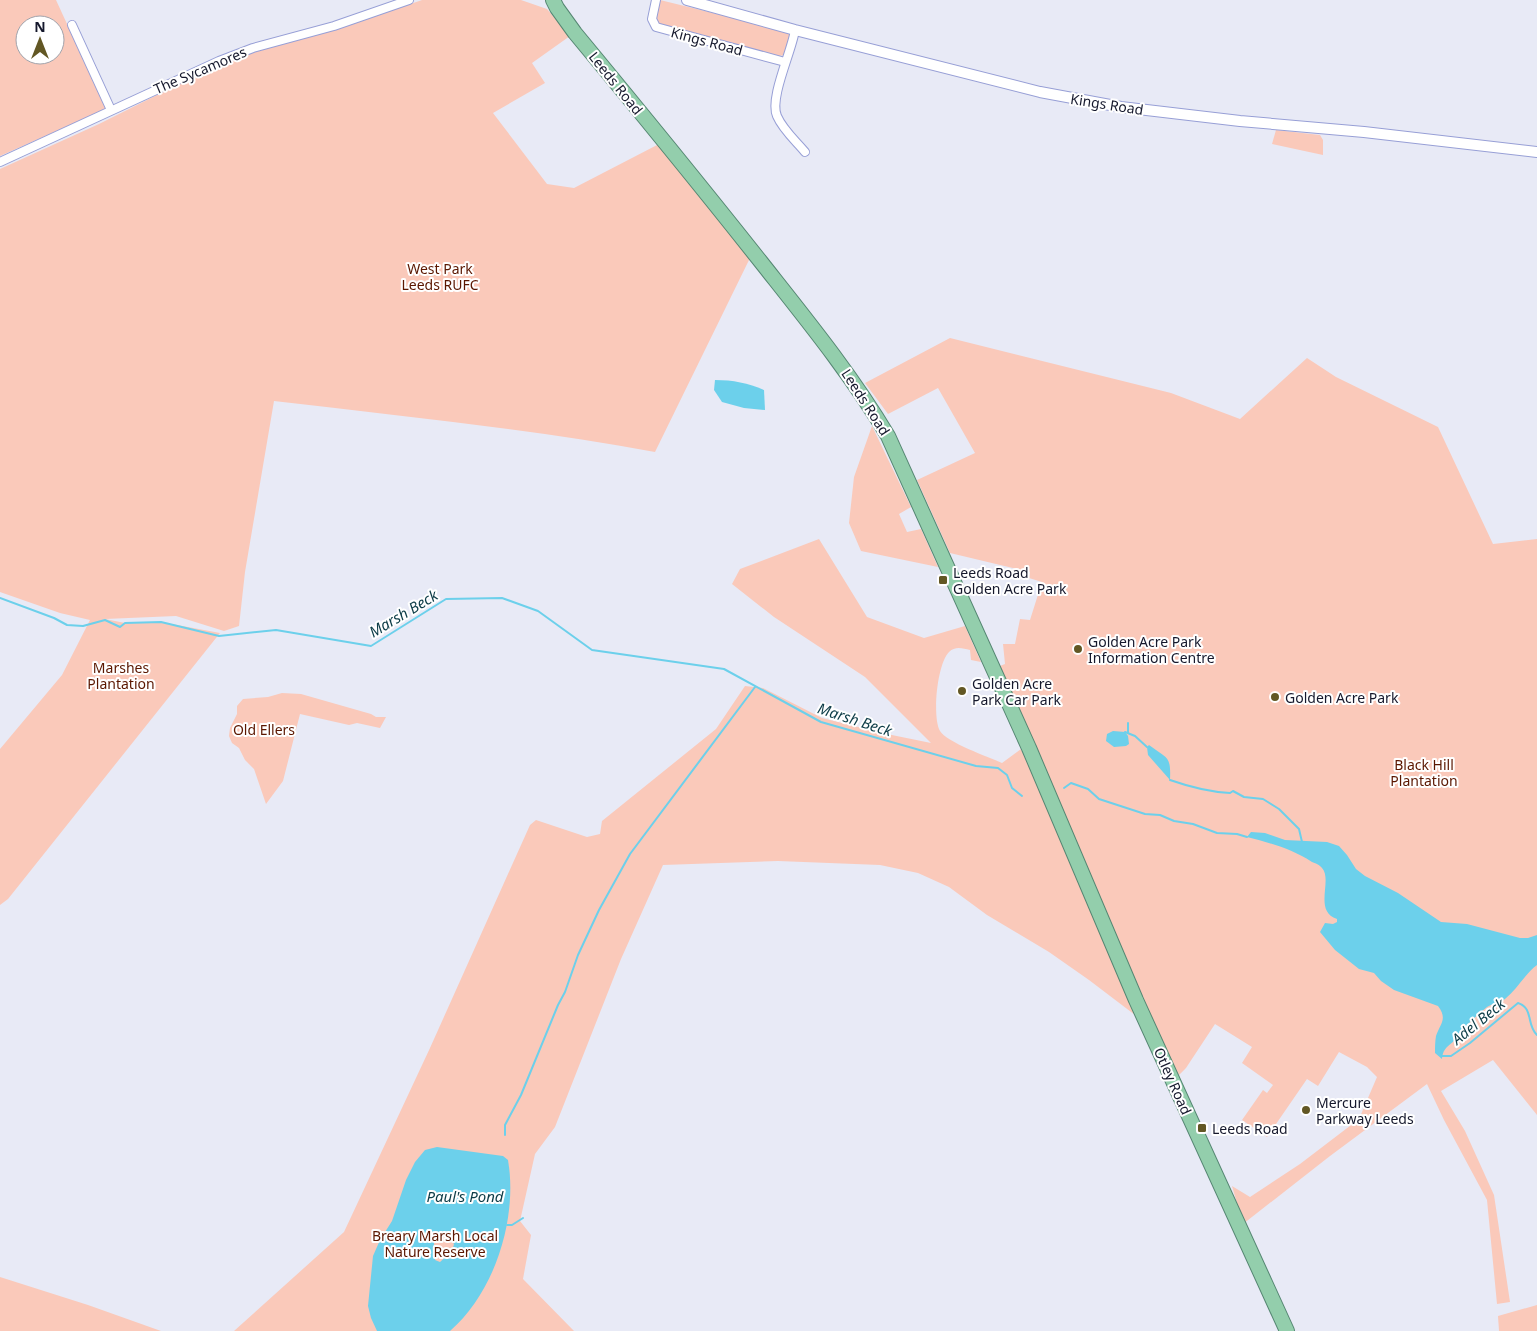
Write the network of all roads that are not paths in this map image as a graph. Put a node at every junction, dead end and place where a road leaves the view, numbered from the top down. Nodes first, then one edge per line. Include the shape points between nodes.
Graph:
1 (409, 0) edge
2 (656, 0) edge
3 (687, 0) edge
4 (552, 3) edge
5 (72, 25) dead end
6 (794, 30) junction
7 (785, 62) junction
8 (111, 110) junction
9 (806, 152) dead end
10 (1537, 152) edge
11 (0, 162) edge
12 (1074, 856) joint
13 (1287, 1331) edge

1 - 8 street, The Sycamores via 219,60
2 - 7 street, Kings Road via 652,19 656,27
3 - 6 street, Kings Road
4 - 12 highway, Leeds Road via 838,360 869,404 888,436 1030,748
5 - 8 street
6 - 7 street via 793,43
6 - 10 street, Kings Road via 1040,92 1132,109
7 - 9 street via 777,93 776,114
8 - 11 street, The Sycamores
12 - 13 highway, Otley Road

